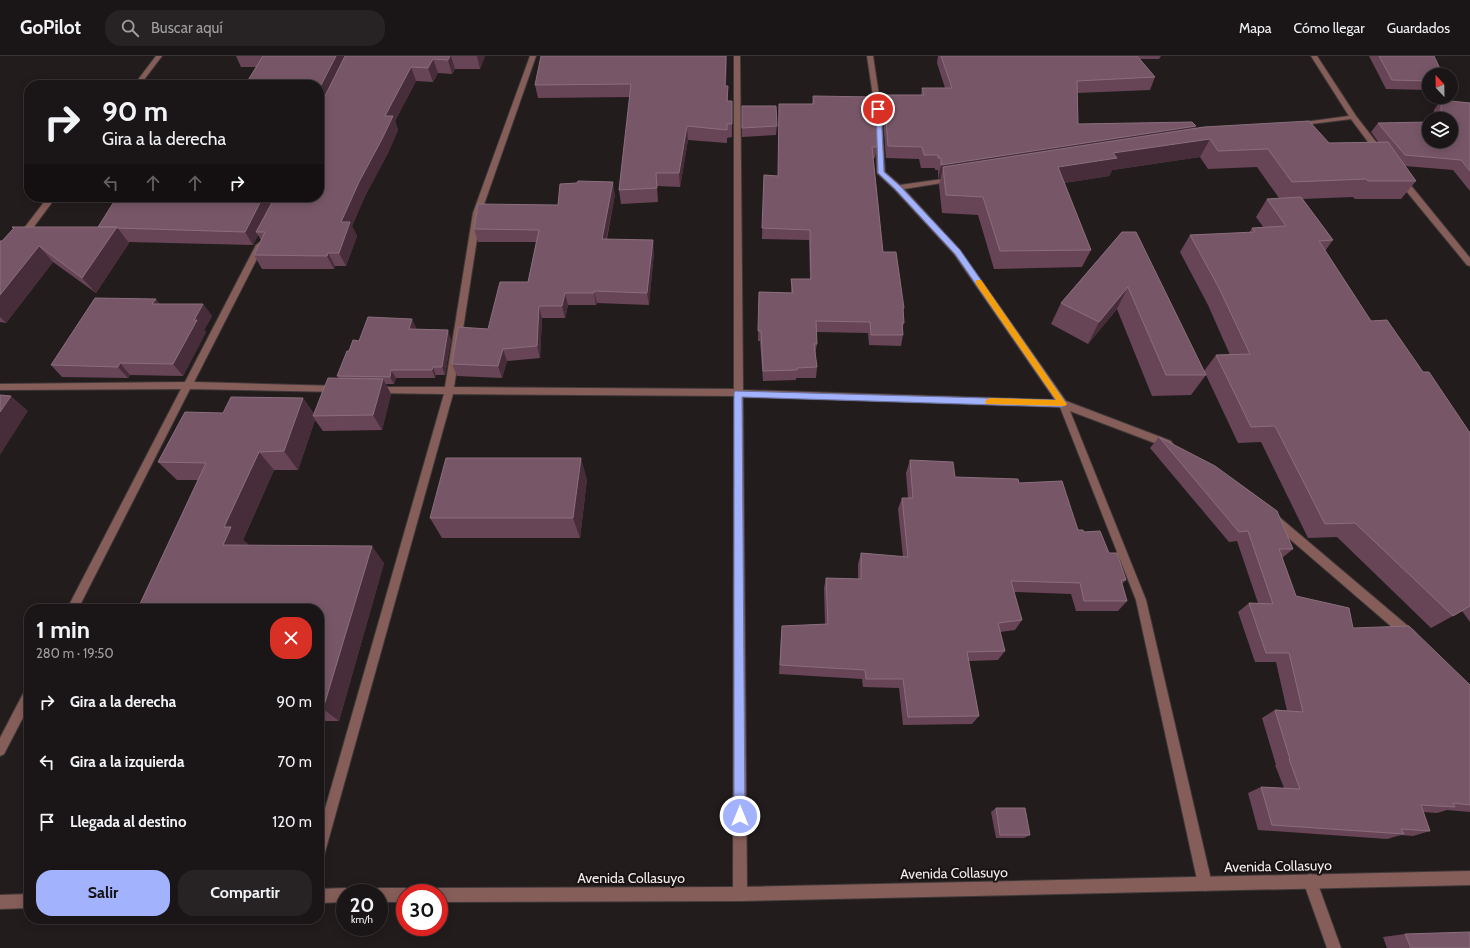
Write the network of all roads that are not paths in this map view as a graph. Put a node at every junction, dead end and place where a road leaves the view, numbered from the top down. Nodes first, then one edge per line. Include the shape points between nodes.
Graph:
1 (159, 56) edge
2 (533, 56) edge
3 (737, 56) edge
4 (870, 56) edge
5 (1314, 56) edge
6 (141, 80) edge
7 (1353, 117) junction
8 (1290, 127) edge
9 (1386, 159) edge
10 (1395, 172) edge
11 (960, 178) edge
12 (898, 188) junction
13 (48, 202) edge
14 (264, 237) edge
15 (14, 246) edge
16 (1470, 262) edge
17 (186, 385) junction
18 (0, 387) edge
19 (345, 389) edge
20 (369, 389) edge
21 (449, 391) junction
22 (738, 393) junction
23 (1062, 404) junction
24 (1179, 448) edge
25 (1268, 514) edge
26 (75, 604) edge
27 (1416, 641) edge
28 (24, 704) edge
29 (0, 750) edge
30 (324, 834) edge
31 (1470, 878) edge
32 (1310, 881) junction
33 (1205, 884) junction
34 (740, 894) junction
35 (448, 895) edge
36 (324, 896) edge
37 (336, 896) edge
38 (24, 901) edge
39 (0, 902) edge
40 (1334, 948) edge

1 - 6 street
2 - 21 street via 477,213
3 - 22 street
4 - 12 street via 878,109 881,173
5 - 7 street
7 - 8 street
7 - 9 street
10 - 16 street
11 - 12 street
12 - 23 street via 957,252
13 - 15 street
14 - 17 street
17 - 18 street
17 - 19 street
17 - 26 street
20 - 21 street
21 - 22 street
21 - 30 street
22 - 23 street
22 - 34 street
23 - 24 street
23 - 33 street via 1141,600
25 - 27 street
28 - 29 street
31 - 32 street, Avenida Collasuyo
32 - 33 street, Avenida Collasuyo
32 - 40 street
33 - 34 street, Avenida Collasuyo
34 - 35 street, Avenida Collasuyo
36 - 37 street
38 - 39 street

